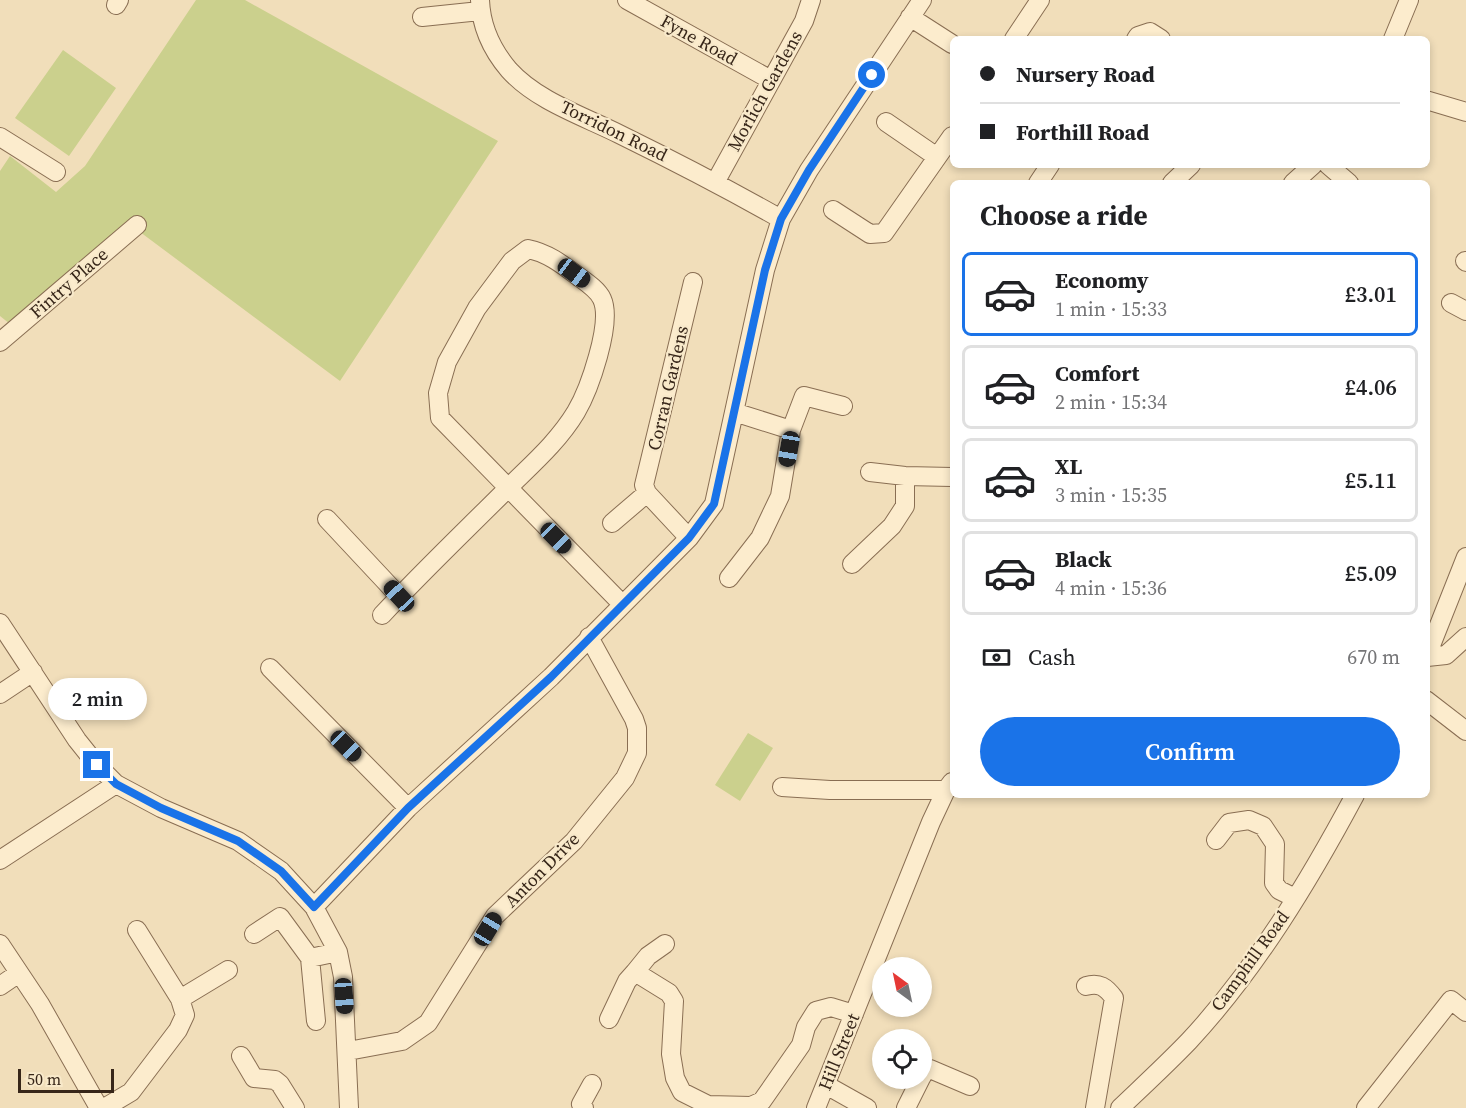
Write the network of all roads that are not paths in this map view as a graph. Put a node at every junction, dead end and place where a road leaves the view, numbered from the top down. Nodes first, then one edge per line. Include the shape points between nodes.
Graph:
1 (627, 0) edge
2 (811, 0) edge
3 (922, 0) edge
4 (1040, 0) edge
5 (1409, 0) edge
6 (480, 5) edge
7 (422, 17) dead end
8 (910, 17) junction
9 (1016, 36) edge
10 (1138, 36) edge
11 (1156, 36) edge
12 (1394, 36) edge
13 (950, 43) edge
14 (771, 80) junction
15 (1430, 101) edge
16 (1466, 112) edge
17 (886, 122) dead end
18 (950, 139) edge
19 (2, 145) edge
20 (937, 157) junction
21 (1188, 168) edge
22 (1310, 168) edge
23 (1332, 168) edge
24 (56, 172) dead end
25 (1175, 180) edge
26 (1296, 180) edge
27 (1346, 180) edge
28 (716, 181) junction
29 (833, 210) dead end
30 (781, 219) junction
31 (137, 225) dead end
32 (693, 282) dead end
33 (3, 333) edge
34 (843, 406) dead end
35 (734, 412) junction
36 (791, 430) junction
37 (870, 472) dead end
38 (905, 476) junction
39 (950, 477) edge
40 (507, 489) junction
41 (647, 493) junction
42 (327, 519) dead end
43 (612, 523) dead end
44 (689, 538) junction
45 (1466, 556) edge
46 (852, 564) dead end
47 (729, 578) dead end
48 (399, 596) junction
49 (622, 604) junction
50 (382, 615) dead end
51 (0, 623) edge
52 (1466, 637) edge
53 (589, 638) junction
54 (1430, 649) edge
55 (1430, 657) edge
56 (270, 668) dead end
57 (33, 672) junction
58 (0, 694) edge
59 (1430, 703) edge
60 (1466, 731) edge
61 (116, 784) junction
62 (949, 786) edge
63 (782, 787) dead end
64 (1353, 798) edge
65 (408, 808) junction
66 (1216, 840) dead end
67 (0, 860) edge
68 (1295, 898) junction
69 (314, 907) junction
70 (137, 930) dead end
71 (254, 934) dead end
72 (0, 944) edge
73 (665, 944) dead end
74 (338, 952) junction
75 (310, 958) junction
76 (228, 970) dead end
77 (635, 972) junction
78 (19, 974) junction
79 (1086, 986) dead end
80 (0, 987) edge
81 (180, 999) junction
82 (1466, 1012) edge
83 (854, 1014) junction
84 (609, 1019) dead end
85 (316, 1021) dead end
86 (348, 1051) junction
87 (241, 1056) dead end
88 (932, 1070) edge
89 (592, 1084) dead end
90 (826, 1085) junction
91 (970, 1086) dead end
92 (916, 1089) edge
93 (99, 1108) edge
94 (104, 1108) edge
95 (295, 1108) edge
96 (350, 1108) edge
97 (584, 1108) edge
98 (816, 1108) edge
99 (867, 1108) edge
100 (906, 1108) edge
101 (1095, 1108) edge
102 (1120, 1108) edge
103 (1366, 1108) edge

1 - 14 street, Fyne Road
2 - 14 street, Morlich Gardens via 804,21
3 - 8 street
4 - 9 street
5 - 12 street
6 - 7 street, Torridon Road
6 - 28 street, Torridon Road via 490,43 510,71 538,94
8 - 13 street
8 - 30 street
10 - 11 street via 1150,32
14 - 28 street, Morlich Gardens
15 - 16 street
17 - 20 street
18 - 20 street
19 - 24 street
20 - 29 street via 884,233 870,234
21 - 25 street
22 - 26 street
23 - 27 street
28 - 30 street, Torridon Road
30 - 35 street via 765,270
31 - 33 street, Fintry Place
32 - 41 street, Corran Gardens via 644,485
34 - 36 street via 804,396
35 - 36 street
35 - 44 street via 714,504
36 - 47 street via 780,496 760,538
37 - 38 street
38 - 39 street
38 - 46 street via 905,506 892,526
40 - 40 street via 440,418 438,393 447,362 477,308 512,261 528,249 541,251 561,263 601,297 605,311 603,334 594,371 577,411 548,448
40 - 48 street
40 - 49 street
41 - 43 street
41 - 44 street
42 - 48 street
44 - 49 street
45 - 54 street
48 - 50 street
49 - 53 street
51 - 57 street
52 - 55 street via 1446,655
53 - 65 street
53 - 86 street, Anton Drive via 637,728 637,753 626,778 574,840 495,916 428,1023 402,1041
56 - 65 street
57 - 58 street
57 - 61 street via 77,740
59 - 60 street
61 - 67 street
61 - 69 street via 238,841 281,871
62 - 63 street via 831,790
62 - 83 street, Hill Street
64 - 68 street, Camphill Road
65 - 69 street
66 - 68 street via 1228,823 1249,820 1263,826 1275,844 1274,884
68 - 102 street, Camphill Road via 1250,967 1189,1041
69 - 74 street
70 - 81 street
71 - 75 street via 280,916
72 - 78 street
73 - 77 street
74 - 75 street
74 - 86 street
75 - 85 street
76 - 81 street
77 - 83 street via 669,993 674,1001 671,1054 675,1078 682,1092 708,1105 751,1106 762,1101 801,1044 816,1011 831,1007
77 - 84 street
78 - 80 street
78 - 93 street
79 - 101 street via 1106,987 1114,998
81 - 94 street via 185,1015 178,1030 131,1092
82 - 103 street via 1451,1000
83 - 90 street, Hill Street
86 - 96 street
87 - 95 street via 254,1078 280,1084
88 - 91 street
89 - 97 street via 581,1104
90 - 98 street, Hill Street
90 - 99 street
92 - 100 street

